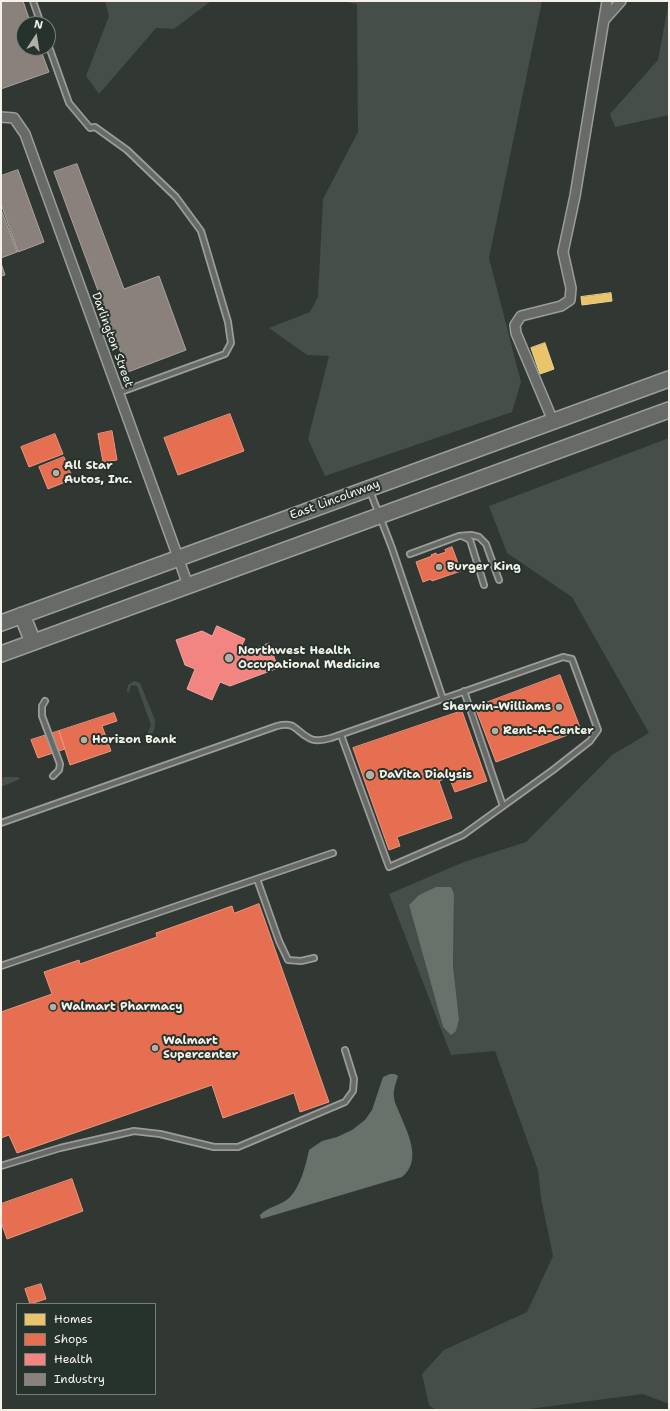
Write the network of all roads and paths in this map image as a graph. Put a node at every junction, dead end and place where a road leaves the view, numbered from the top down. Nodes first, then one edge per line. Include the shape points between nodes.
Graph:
1 (33, 1) edge
2 (607, 1) edge
3 (621, 1) edge
4 (38, 16) edge
5 (604, 20) junction
6 (52, 56) edge
7 (1, 117) edge
8 (669, 379) edge
9 (118, 393) junction
10 (669, 410) edge
11 (553, 421) junction
12 (369, 488) junction
13 (380, 515) junction
14 (462, 536) junction
15 (410, 554) dead end
16 (178, 557) junction
17 (499, 580) dead end
18 (188, 585) junction
19 (484, 585) dead end
20 (22, 615) junction
21 (1, 623) edge
22 (33, 642) junction
23 (1, 654) edge
24 (464, 692) junction
25 (443, 699) junction
26 (45, 701) dead end
27 (341, 735) junction
28 (53, 776) dead end
29 (503, 806) junction
30 (1, 823) edge
31 (333, 853) dead end
32 (257, 879) junction
33 (314, 958) dead end
34 (1, 966) edge
35 (345, 1050) dead end
36 (1, 1161) edge
37 (2, 1166) edge

1 - 4 lane
2 - 5 street
3 - 5 street
5 - 11 street via 575,196 563,252 571,288 570,300 561,306 521,316 515,325 516,333
6 - 9 lane via 69,103 90,128 95,127 126,150 176,197 201,231 228,322 231,343 225,354
7 - 9 street, Darlington Street via 14,118 25,134
8 - 11 main road, East Lincolnway
9 - 16 street, Darlington Street
10 - 13 main road
11 - 12 main road, East Lincolnway
12 - 13 lane
12 - 16 main road, East Lincolnway
13 - 18 main road
13 - 25 lane
14 - 15 lane
14 - 17 lane via 479,537 486,544
14 - 19 lane via 470,540
16 - 18 street, Darlington Street
16 - 20 main road, East Lincolnway
18 - 22 main road
20 - 21 main road, East Lincolnway
20 - 22 main road
22 - 23 main road
24 - 25 lane
24 - 29 lane
24 - 29 lane via 562,657 572,659 598,730 584,746
25 - 27 lane
26 - 28 lane via 42,716 60,764
27 - 29 lane via 389,867 463,835
27 - 30 lane via 320,741 309,739 292,725 285,724
31 - 32 lane
32 - 33 lane via 288,960
32 - 34 lane
35 - 37 lane via 354,1079 353,1091 345,1102 238,1147 214,1147 160,1134 134,1131 60,1148
36 - 37 lane

